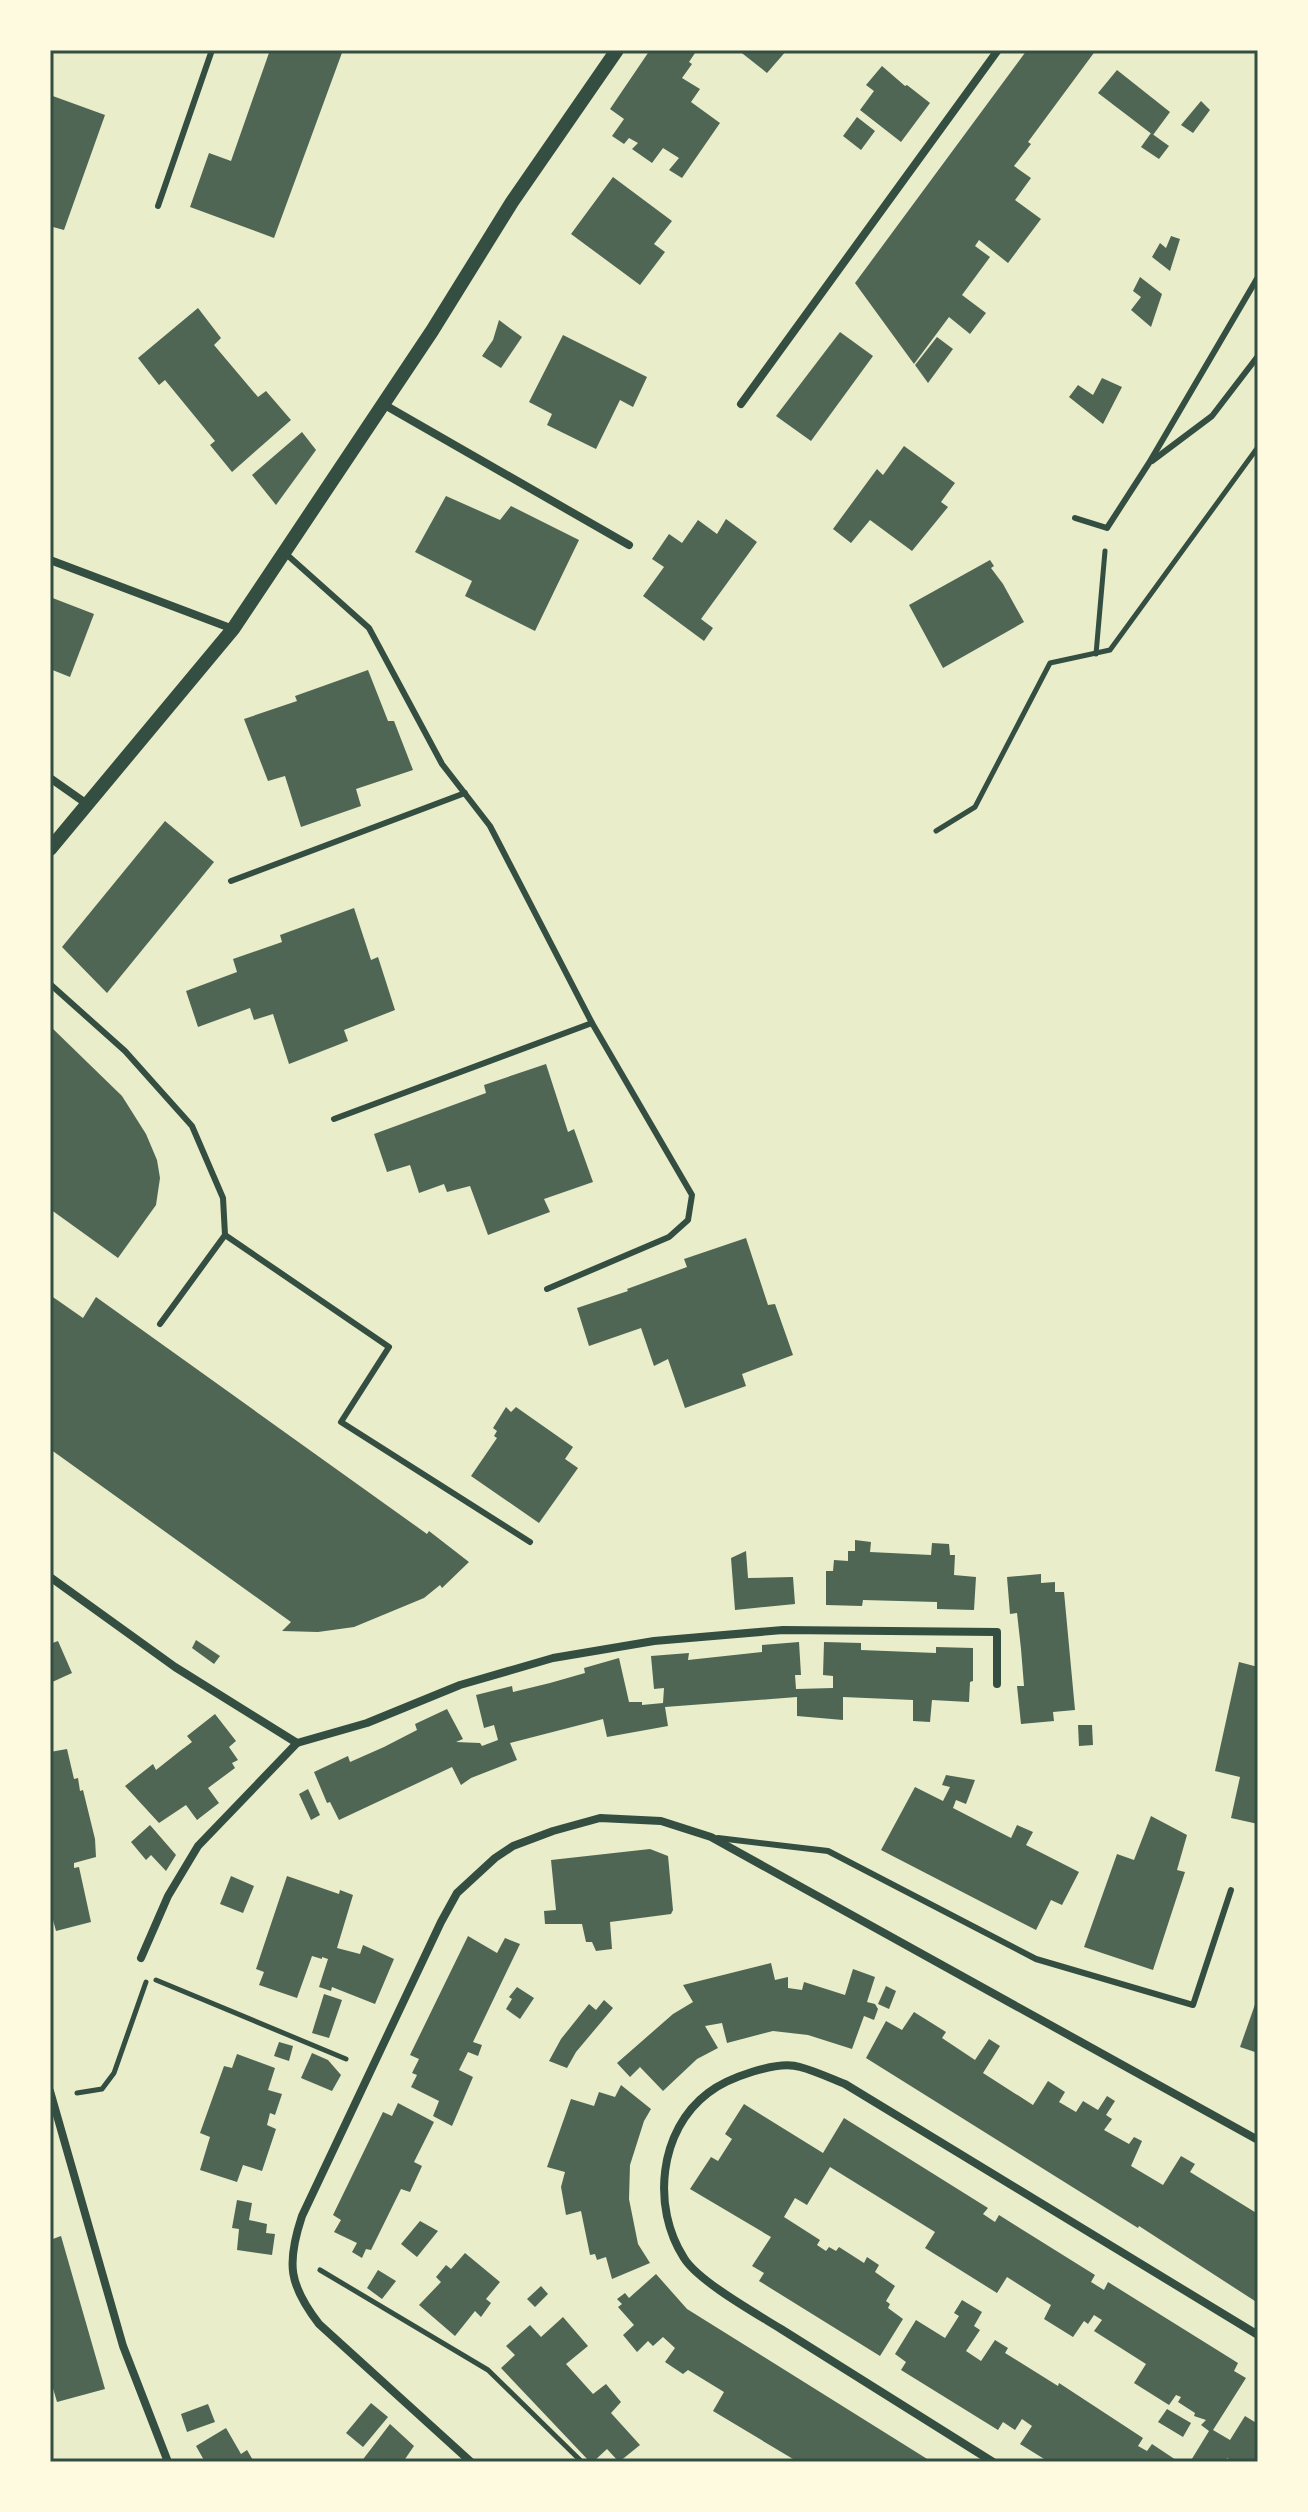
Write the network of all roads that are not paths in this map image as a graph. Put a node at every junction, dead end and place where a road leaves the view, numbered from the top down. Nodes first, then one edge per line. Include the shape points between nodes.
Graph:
1 (212, 50) edge
2 (617, 50) edge
3 (998, 50) edge
4 (158, 206) dead end
5 (1258, 277) edge
6 (1258, 356) edge
7 (383, 404) junction
8 (741, 404) dead end
9 (1149, 463) junction
10 (1075, 518) dead end
11 (629, 545) dead end
12 (285, 553) junction
13 (50, 560) edge
14 (233, 629) junction
15 (50, 778) edge
16 (465, 793) junction
17 (87, 804) junction
18 (50, 849) edge
19 (231, 881) dead end
20 (50, 984) edge
21 (592, 1023) junction
22 (334, 1119) dead end
23 (225, 1235) junction
24 (547, 1289) dead end
25 (160, 1324) dead end
26 (530, 1542) dead end
27 (50, 1577) edge
28 (997, 1684) dead end
29 (297, 1743) junction
30 (711, 1837) junction
31 (1231, 1890) dead end
32 (141, 1958) dead end
33 (51, 2094) edge
34 (1258, 2140) edge
35 (1258, 2335) edge
36 (168, 2462) edge
37 (471, 2462) edge
38 (993, 2462) edge

1 - 4 lane
2 - 7 street
3 - 8 street
5 - 9 lane
6 - 9 lane via 1212,416
7 - 11 street
7 - 12 street
9 - 10 lane via 1107,528
12 - 14 street
12 - 16 lane via 369,628 442,764
13 - 14 street
14 - 17 street
15 - 17 street
16 - 19 lane
16 - 21 lane via 490,826
17 - 18 street
20 - 23 lane via 125,1051 192,1126 223,1198
21 - 22 lane
21 - 24 lane via 692,1195 688,1220 669,1237
23 - 25 lane
23 - 26 lane via 389,1347 341,1422
27 - 29 street via 175,1667
28 - 29 street via 997,1632 783,1630 654,1641 553,1658
29 - 32 street via 198,1846 168,1896
30 - 31 lane via 828,1851 1036,1959 1193,2005
30 - 34 street
30 - 37 street via 661,1821 600,1818 513,1846 457,1893 302,2216 293,2254 300,2299 319,2324
33 - 36 street via 123,2346
35 - 38 street via 845,2084 797,2065 758,2069 709,2092 682,2121 662,2192 670,2229 685,2260 726,2294

